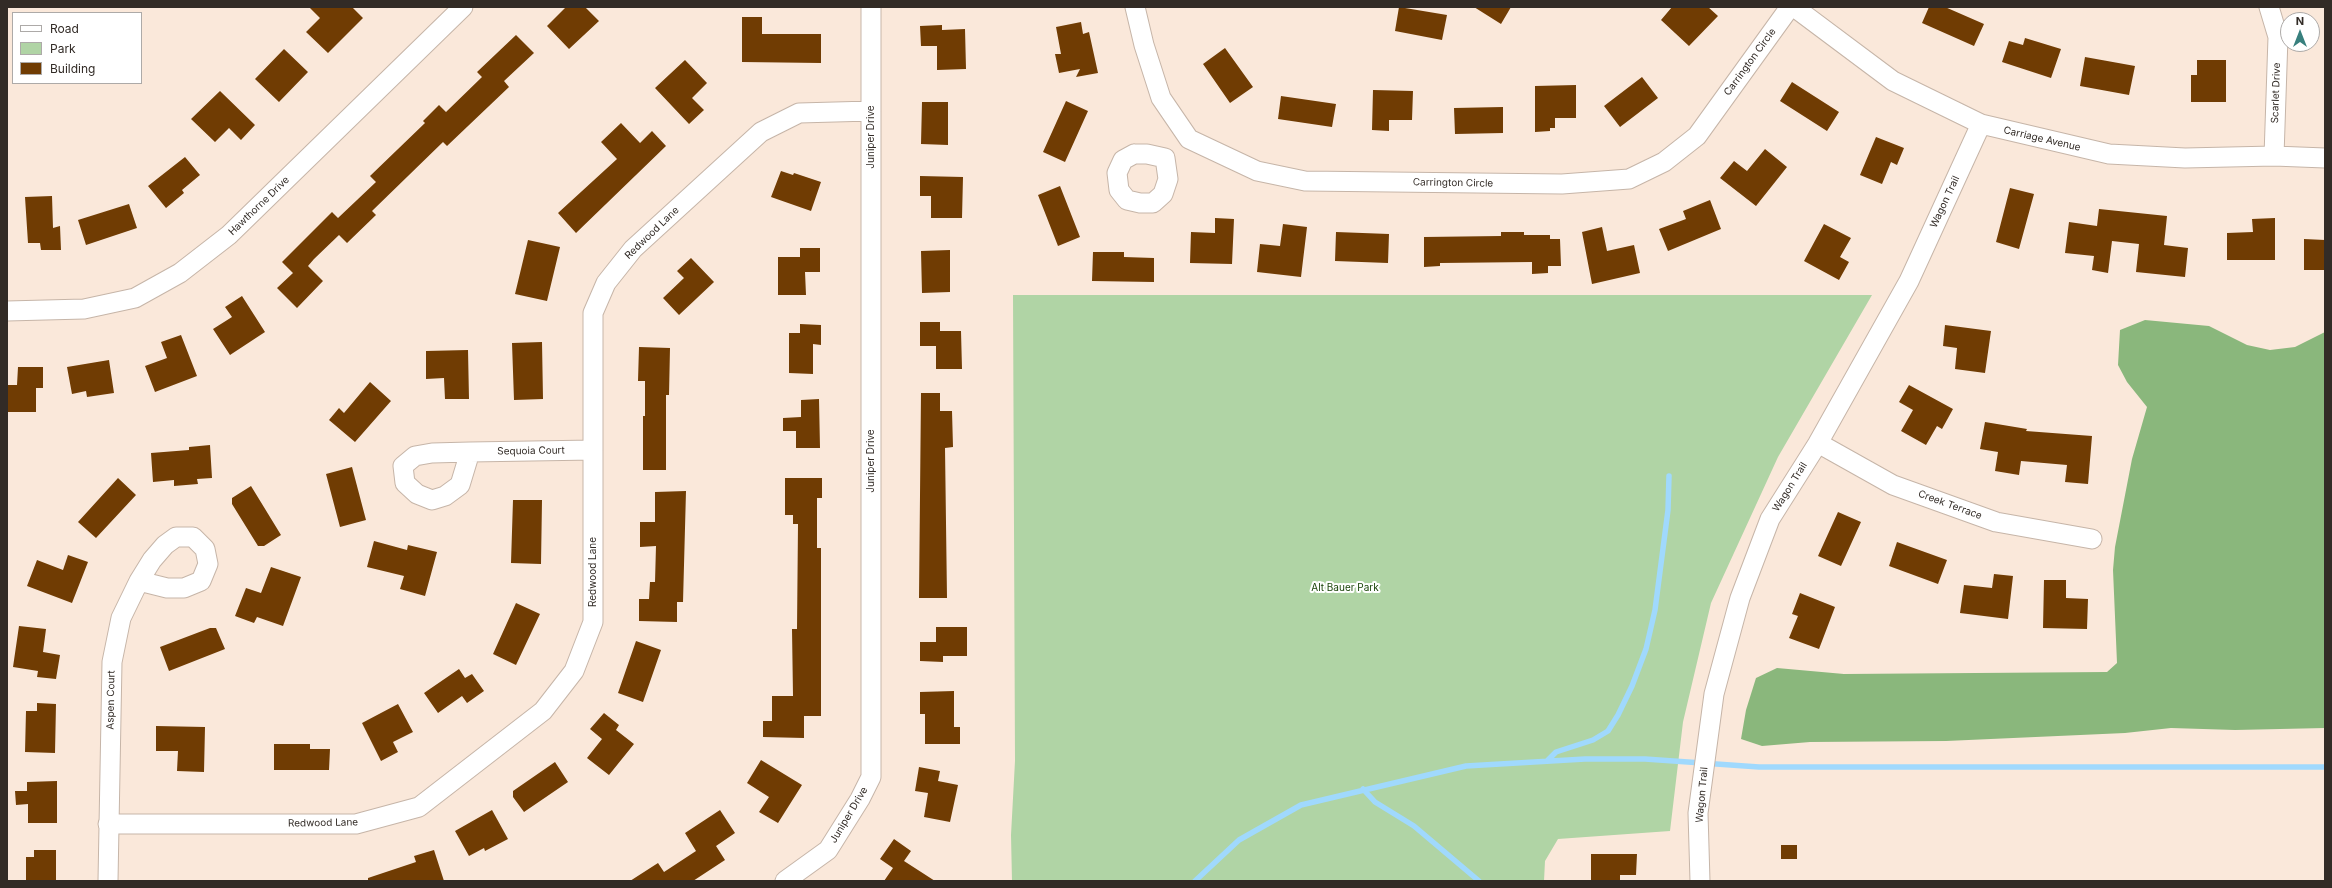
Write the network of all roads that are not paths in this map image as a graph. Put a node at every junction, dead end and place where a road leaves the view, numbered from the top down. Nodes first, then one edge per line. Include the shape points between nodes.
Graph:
1 (463, 7) edge
2 (871, 7) edge
3 (1135, 7) edge
4 (1790, 7) edge
5 (1794, 7) edge
6 (2268, 7) edge
7 (871, 111) junction
8 (1981, 124) junction
9 (1189, 139) junction
10 (2274, 156) junction
11 (1165, 158) dead end
12 (2325, 158) edge
13 (7, 311) edge
14 (1818, 443) junction
15 (593, 450) junction
16 (470, 452) dead end
17 (2092, 539) dead end
18 (138, 581) dead end
19 (108, 824) junction
20 (108, 881) edge
21 (785, 881) edge
22 (1700, 881) edge

1 - 13 street, Hawthorne Drive via 229,235 180,273 135,298 84,309
2 - 7 street, Juniper Drive
3 - 9 street via 1161,98
4 - 9 street, Carrington Circle via 1697,136 1664,162 1628,179 1562,184 1305,181 1257,171
5 - 8 street, Carriage Avenue via 1893,81
6 - 10 street, Scarlet Drive via 2278,37
7 - 15 street, Redwood Lane via 799,113 761,132 633,249 606,283 593,313
7 - 21 street, Juniper Drive via 871,777 828,850
8 - 10 street, Carriage Avenue via 2109,154 2185,158
8 - 14 street, Wagon Trail via 1909,281
9 - 11 street
10 - 12 street, Carriage Avenue
14 - 17 street, Creek Terrace via 1893,484 1996,522
14 - 22 street, Wagon Trail via 1770,519 1740,598 1714,694 1698,813
15 - 16 street, Sequoia Court
15 - 19 street, Redwood Lane via 593,622 574,671 544,711 419,807 356,824
18 - 19 street, Aspen Court via 121,618 112,662
19 - 20 street, Aspen Court

